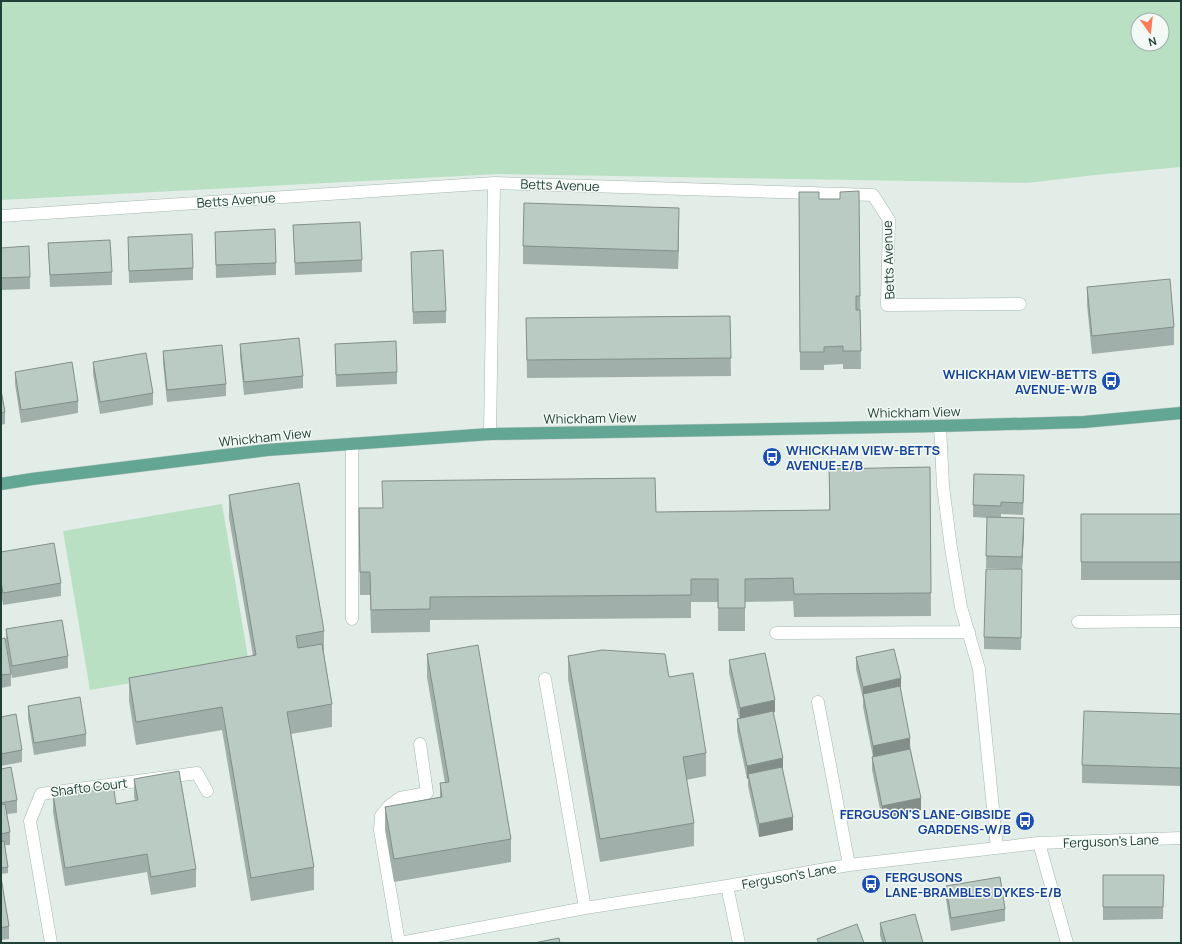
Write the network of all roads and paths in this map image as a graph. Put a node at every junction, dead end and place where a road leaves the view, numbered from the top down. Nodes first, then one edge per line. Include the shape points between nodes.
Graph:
1 (494, 183) junction
2 (1, 216) edge
3 (1020, 304) dead end
4 (1181, 413) edge
5 (940, 426) junction
6 (490, 434) junction
7 (352, 444) junction
8 (1, 484) edge
9 (352, 619) dead end
10 (1181, 621) edge
11 (1078, 622) dead end
12 (969, 632) junction
13 (776, 633) dead end
14 (546, 680) dead end
15 (818, 702) dead end
16 (420, 744) dead end
17 (207, 791) dead end
18 (1181, 838) edge
19 (1039, 843) junction
20 (997, 848) junction
21 (849, 865) junction
22 (728, 886) junction
23 (585, 908) junction
24 (51, 943) edge
25 (400, 943) edge
26 (739, 943) edge
27 (1067, 943) edge

1 - 2 street, Betts Avenue
1 - 3 street, Betts Avenue via 873,195 889,220 888,305
1 - 6 street
4 - 5 main road, Whickham View via 1084,422
5 - 6 main road, Whickham View
5 - 12 street via 943,486 951,548 961,606
6 - 7 main road, Whickham View
7 - 8 main road, Whickham View via 267,450
7 - 9 street
10 - 11 street
12 - 13 street
12 - 20 street via 979,669
14 - 23 street
15 - 21 street
16 - 25 street via 427,793 400,798 381,816 380,830
17 - 24 street, Shafto Court via 197,773 41,794 30,821
18 - 19 street, Ferguson's Lane
19 - 20 street, Ferguson's Lane
19 - 27 street
20 - 21 street, Ferguson's Lane
21 - 22 street, Ferguson's Lane
22 - 23 street, Ferguson's Lane
22 - 26 street
23 - 25 street, Ferguson's Lane

